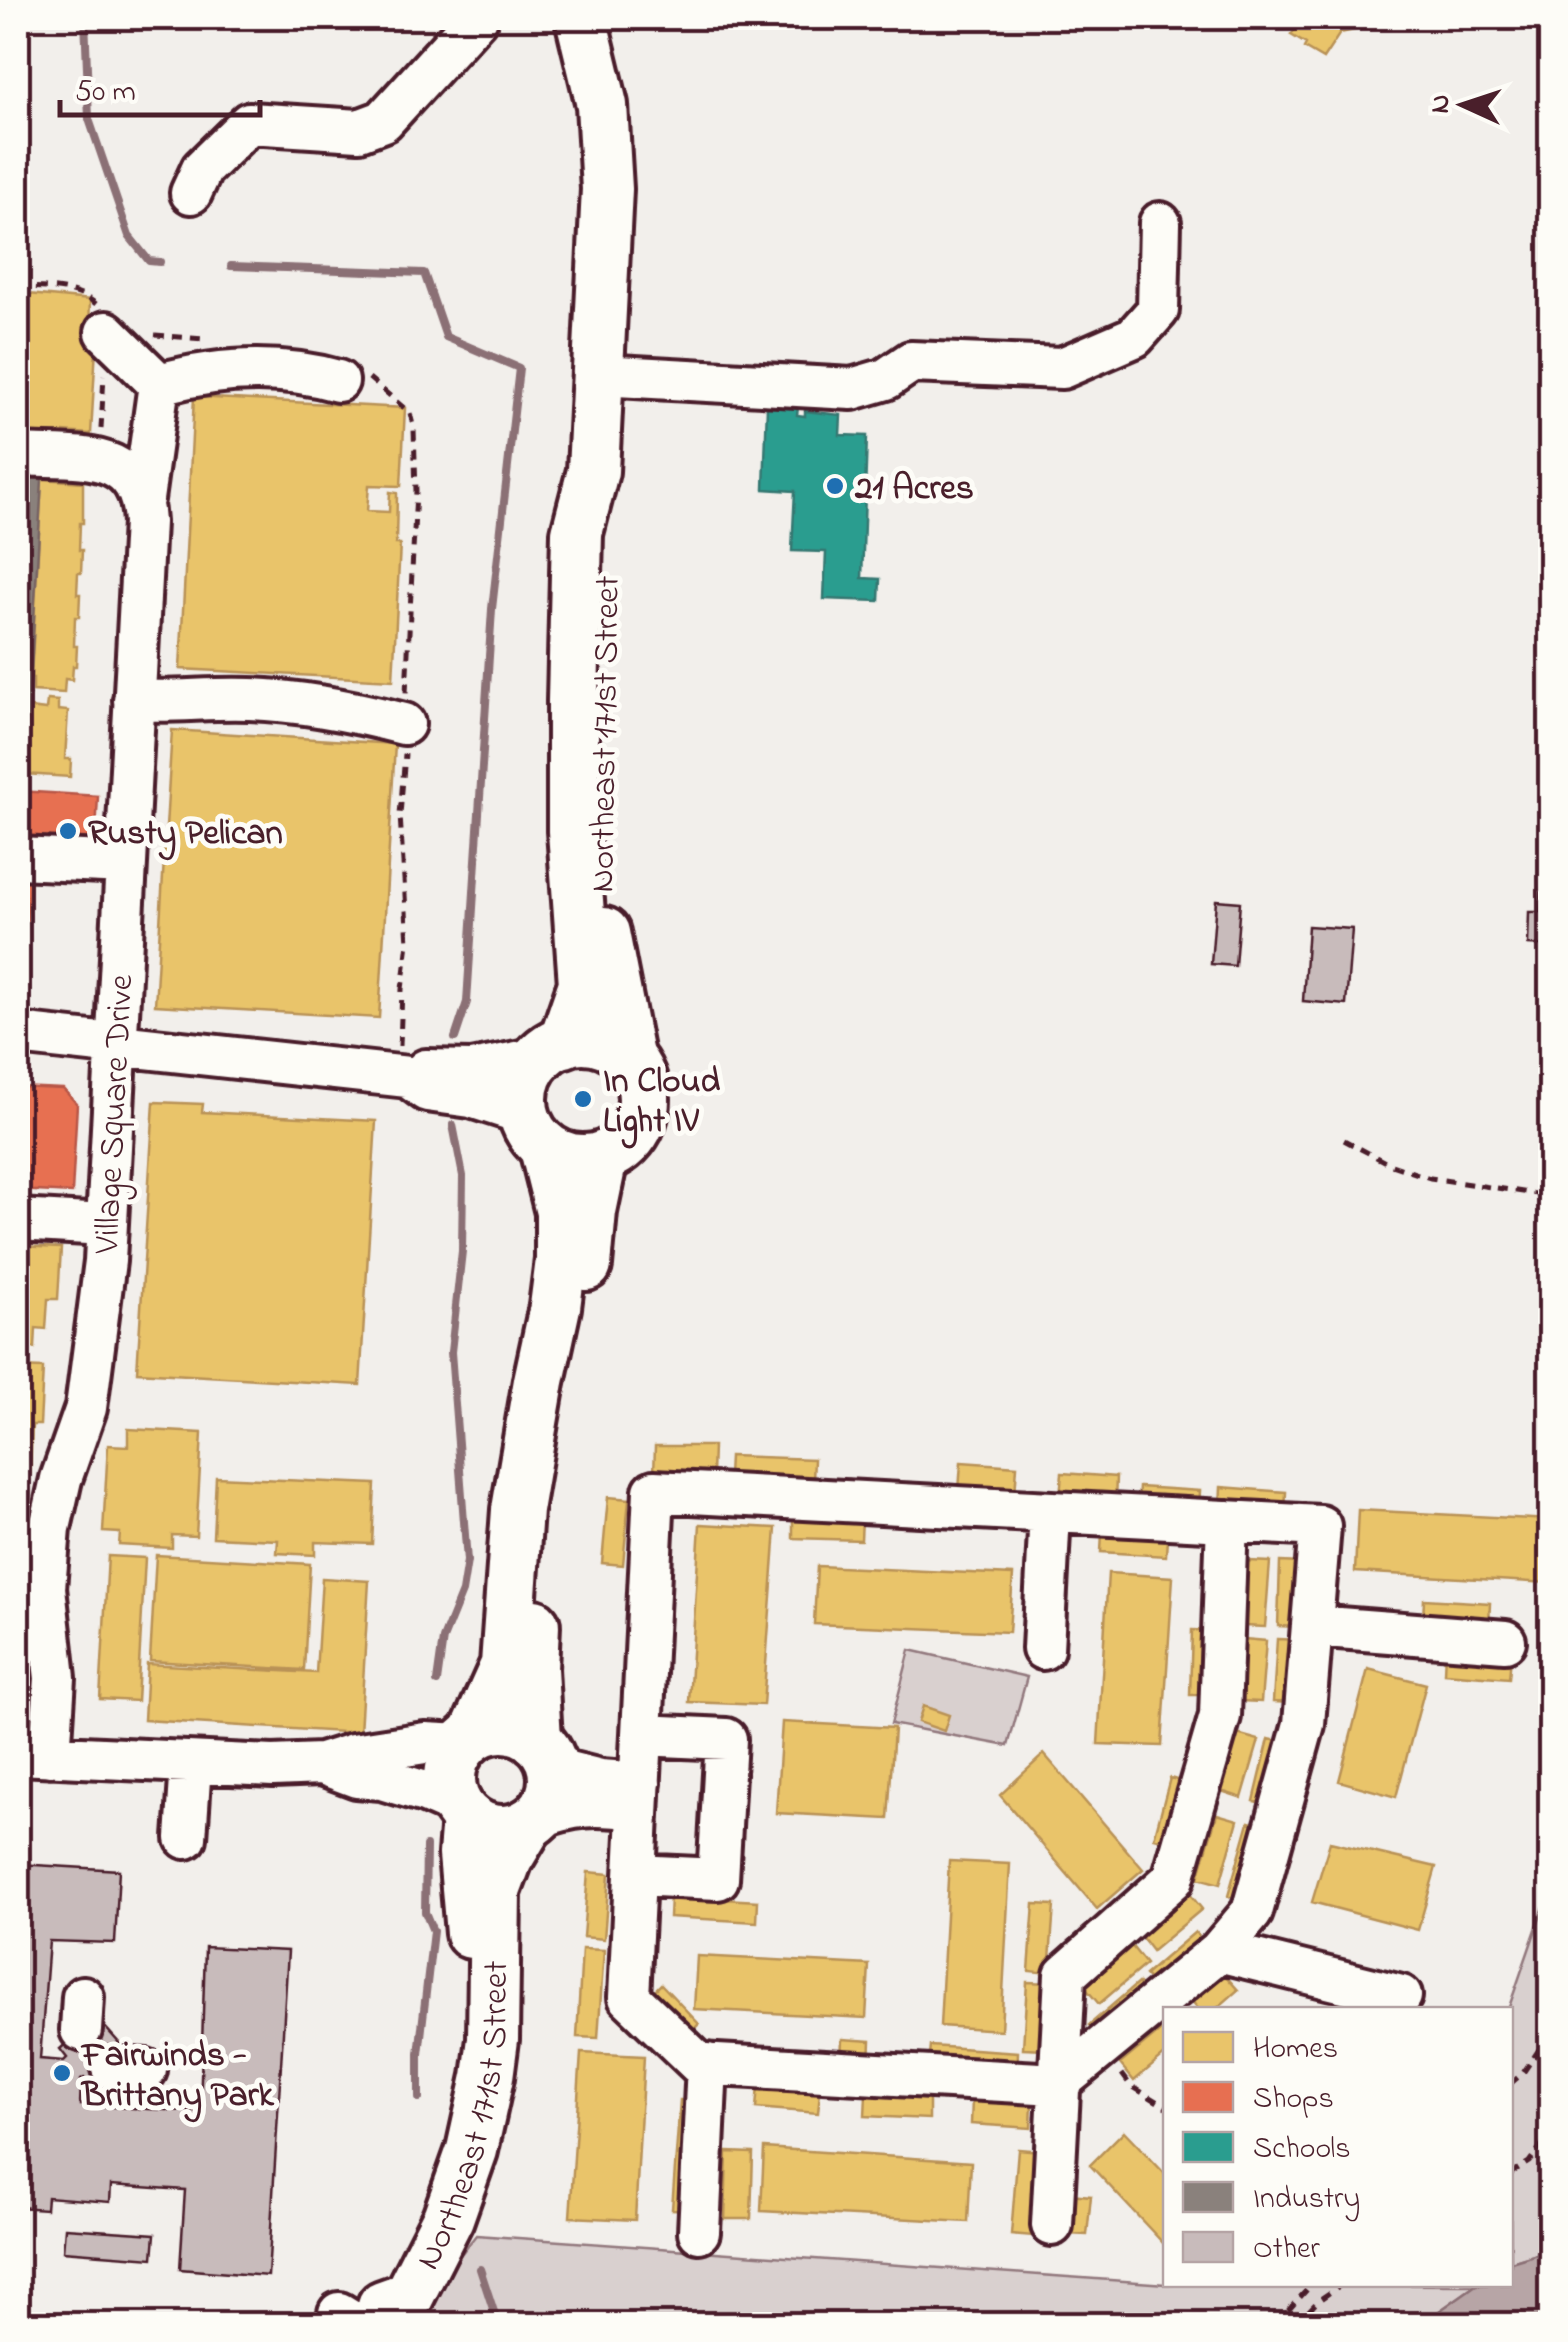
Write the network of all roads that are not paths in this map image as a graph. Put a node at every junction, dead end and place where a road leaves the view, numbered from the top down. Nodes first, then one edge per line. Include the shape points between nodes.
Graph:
1 (477, 18) edge
2 (581, 18) edge
3 (190, 193) dead end
4 (1160, 223) dead end
5 (108, 327) road end
6 (349, 374) road end
7 (598, 375) junction
8 (158, 384) junction
9 (18, 455) edge
10 (123, 470) junction
11 (593, 471) junction
12 (134, 700) junction
13 (404, 724) road end
14 (18, 858) edge
15 (126, 863) junction
16 (18, 1034) edge
17 (115, 1044) junction
18 (550, 1050) junction
19 (628, 1056) junction
20 (404, 1062) junction
21 (534, 1131) junction
22 (602, 1158) junction
23 (18, 1220) edge
24 (105, 1225) junction
25 (1050, 1512) junction
26 (1227, 1521) junction
27 (1313, 1626) junction
28 (1504, 1641) dead end
29 (1043, 1649) dead end
30 (642, 1735) junction
31 (469, 1739) junction
32 (544, 1754) junction
33 (34, 1755) edge
34 (191, 1764) junction
35 (321, 1764) junction
36 (639, 1796) junction
37 (462, 1812) junction
38 (531, 1822) junction
39 (186, 1838) dead end
40 (635, 1875) junction
41 (1219, 1951) junction
42 (1400, 1996) dead end
43 (708, 2064) junction
44 (1058, 2084) junction
45 (1052, 2224) dead end
46 (699, 2232) dead end
47 (362, 2317) edge

1 - 3 street via 383,121 359,130 249,123 202,169
2 - 7 main road, Northeast 171st Street via 602,106 607,189
4 - 7 street via 1158,310 1134,336 1062,368 911,362 886,379 852,389
5 - 8 street
6 - 8 street via 218,370
7 - 11 main road, Northeast 171st Street
8 - 10 street, Village Square Drive
9 - 10 street
10 - 12 street, Village Square Drive
11 - 18 main road, Northeast 171st Street via 577,533 572,700 584,984
11 - 19 main road, Northeast 171st Street via 608,535 596,880
12 - 13 street via 251,699
12 - 15 street, Village Square Drive
14 - 15 street
15 - 17 street, Village Square Drive
16 - 17 street
17 - 20 street
17 - 24 street, Village Square Drive
18 - 19 main road via 593,1038
18 - 20 street via 472,1071
18 - 21 main road via 526,1075 522,1094
19 - 22 main road via 640,1074 643,1116 619,1150
20 - 21 street via 427,1091 471,1097
21 - 22 main road via 562,1157
21 - 31 main road via 560,1212 561,1260 517,1510 506,1665
22 - 32 main road via 578,1342 549,1447 543,1499 532,1669
23 - 24 street
24 - 33 street, Village Square Drive via 86,1408 50,1528 45,1588 55,1678
25 - 26 street
25 - 29 street
25 - 30 street via 654,1491
26 - 27 street via 1320,1526
26 - 44 street via 1220,1716 1173,1879 1065,1975
27 - 28 street
27 - 41 street via 1304,1724 1252,1912
30 - 36 street
30 - 40 street via 726,1739 718,1879
31 - 32 main road via 506,1727 522,1731
31 - 35 street
31 - 37 main road via 450,1774
32 - 36 street
32 - 38 main road via 551,1796
33 - 34 street
34 - 35 street
34 - 39 street
35 - 37 street via 410,1788
36 - 38 street via 569,1806
36 - 40 street
37 - 38 main road via 496,1831
37 - 47 main road, Northeast 171st Street via 471,1955 448,2129 422,2204
38 - 47 main road, Northeast 171st Street via 494,1891 492,2039 472,2150 448,2218 408,2297
40 - 43 street via 629,1997 700,2064
41 - 42 street
41 - 44 street
43 - 44 street
43 - 46 street
44 - 45 street

